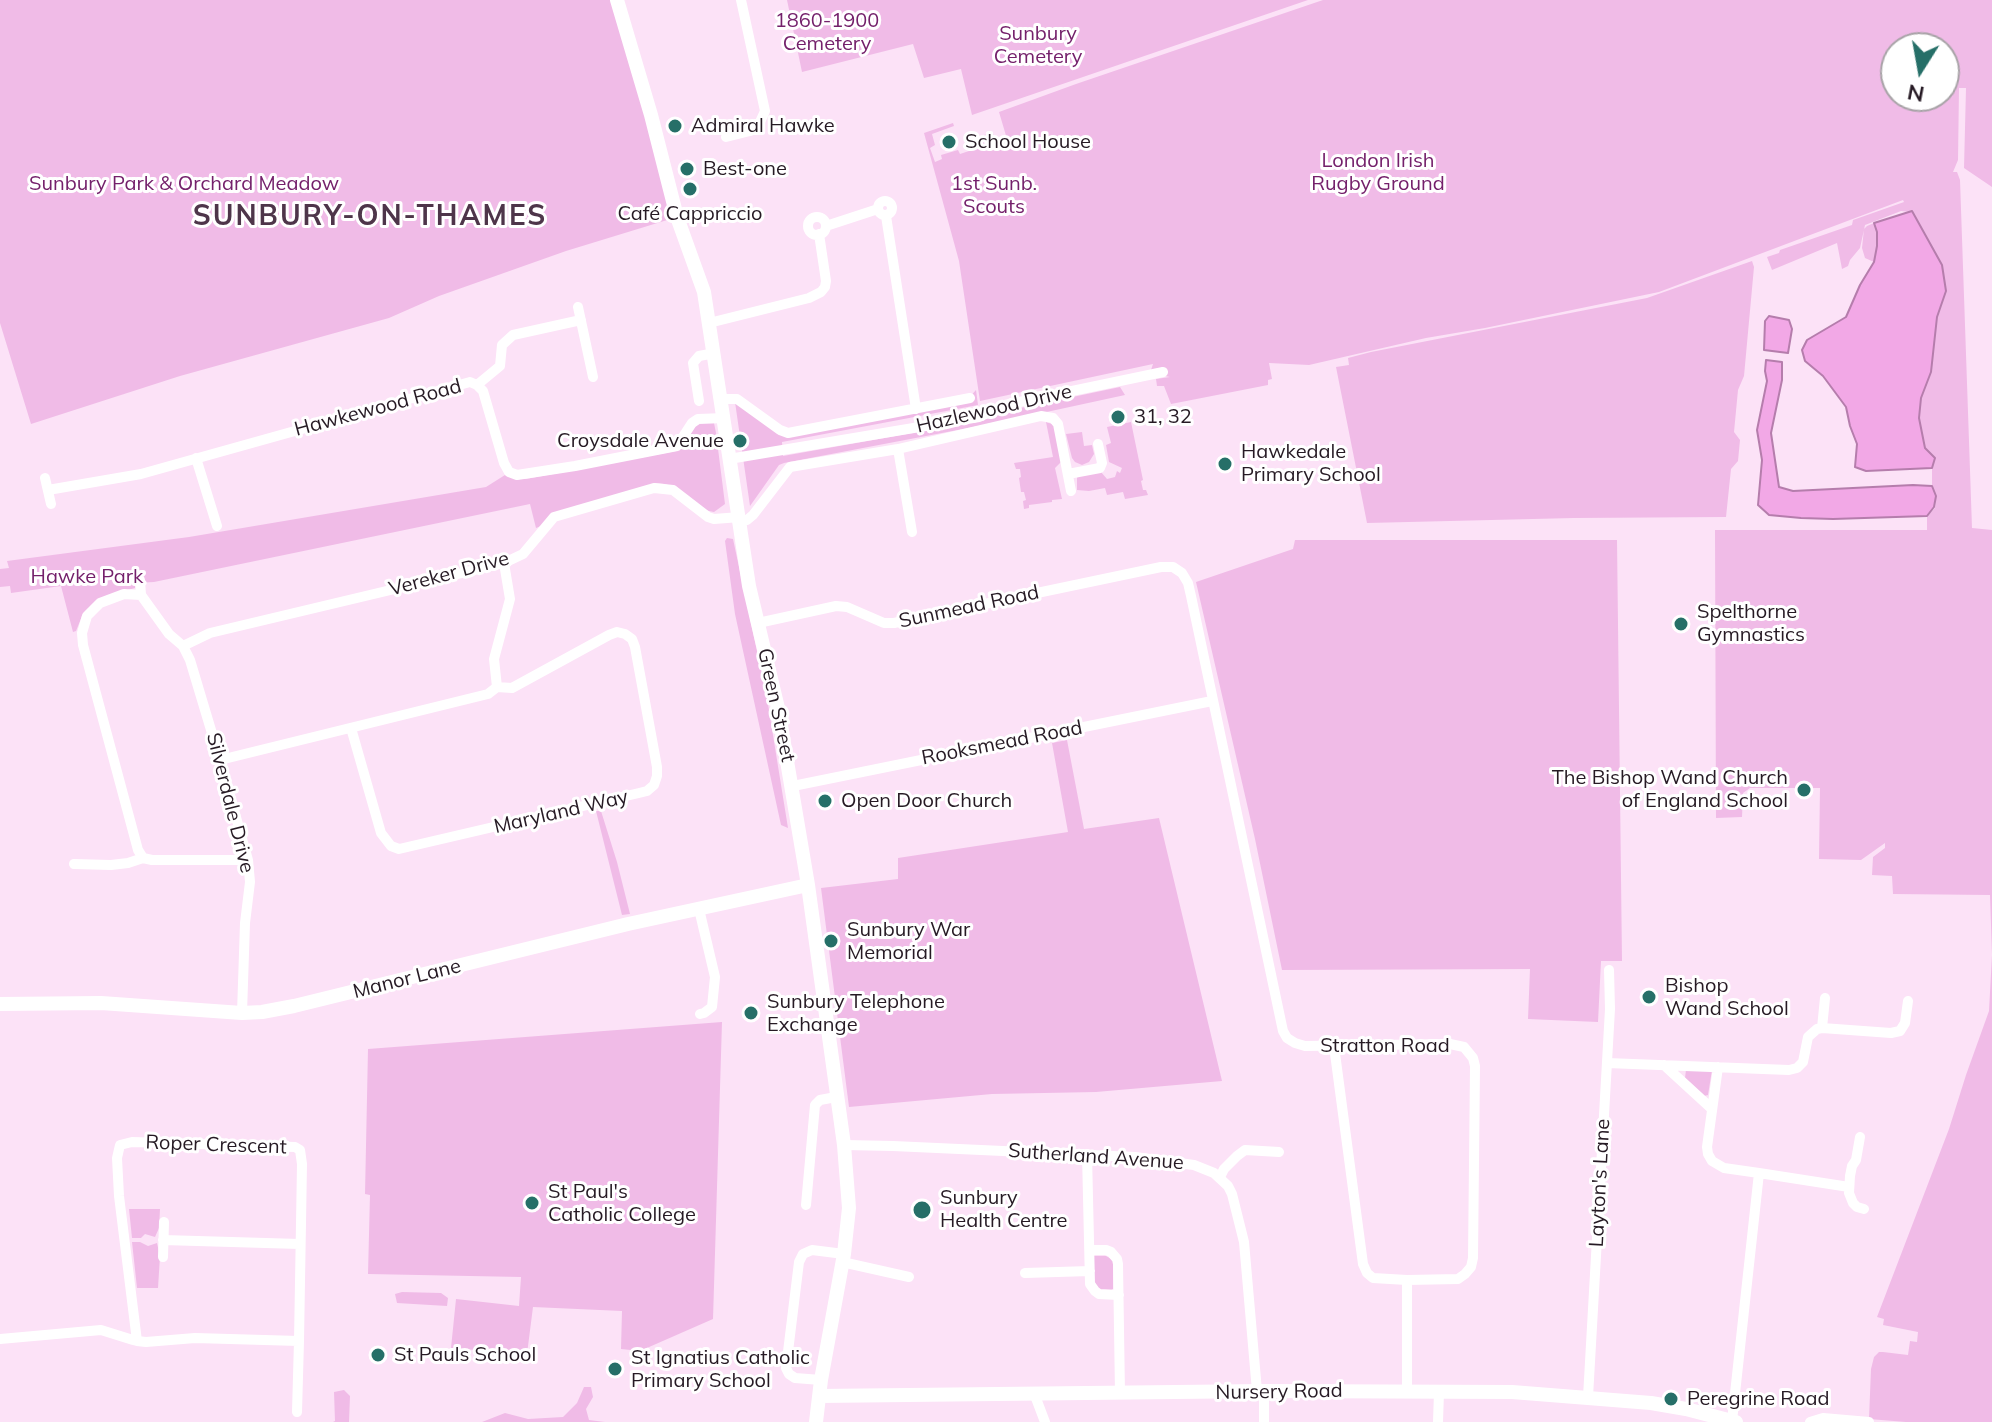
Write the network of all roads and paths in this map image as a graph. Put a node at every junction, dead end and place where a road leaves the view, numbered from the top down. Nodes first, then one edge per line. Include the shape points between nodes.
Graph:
1 (617, 0) edge
2 (741, 0) edge
3 (726, 137) dead end
4 (578, 307) dead end
5 (581, 320) junction
6 (709, 323) junction
7 (715, 353) junction
8 (579, 368) dead end
9 (1163, 372) dead end
10 (477, 385) junction
11 (970, 398) dead end
12 (722, 399) junction
13 (699, 401) dead end
14 (916, 409) junction
15 (725, 418) junction
16 (1098, 444) dead end
17 (898, 449) junction
18 (196, 458) junction
19 (729, 459) junction
20 (1068, 474) junction
21 (45, 478) dead end
22 (48, 490) junction
23 (1071, 491) dead end
24 (51, 504) dead end
25 (740, 519) junction
26 (217, 526) dead end
27 (912, 532) dead end
28 (504, 563) junction
29 (1182, 573) joint
30 (140, 580) dead end
31 (141, 595) junction
32 (758, 623) junction
33 (183, 646) junction
34 (497, 687) junction
35 (1212, 701) junction
36 (351, 728) junction
37 (220, 760) junction
38 (793, 786) junction
39 (143, 858) junction
40 (248, 860) junction
41 (74, 864) dead end
42 (808, 885) junction
43 (699, 909) junction
44 (1609, 970) dead end
45 (1825, 998) dead end
46 (1908, 1001) dead end
47 (0, 1004) edge
48 (242, 1013) junction
49 (700, 1014) dead end
50 (1822, 1028) junction
51 (1334, 1046) junction
52 (1607, 1063) junction
53 (1664, 1065) junction
54 (1718, 1067) junction
55 (836, 1097) junction
56 (1712, 1109) junction
57 (1860, 1137) dead end
58 (844, 1145) junction
59 (1279, 1152) dead end
60 (1087, 1154) junction
61 (1759, 1173) junction
62 (1220, 1177) junction
63 (1849, 1187) junction
64 (806, 1205) dead end
65 (1864, 1209) dead end
66 (164, 1222) dead end
67 (163, 1240) junction
68 (300, 1244) junction
69 (1090, 1250) junction
70 (163, 1257) dead end
71 (843, 1258) junction
72 (1090, 1271) junction
73 (1025, 1273) dead end
74 (909, 1277) dead end
75 (1407, 1280) junction
76 (1119, 1295) junction
77 (0, 1339) edge
78 (137, 1341) junction
79 (299, 1341) junction
80 (821, 1380) junction
81 (1260, 1391) junction
82 (1407, 1391) junction
83 (1439, 1392) junction
84 (1034, 1393) junction
85 (1120, 1394) junction
86 (819, 1396) junction
87 (1588, 1397) junction
88 (297, 1412) dead end
89 (1734, 1421) edge
90 (816, 1422) edge
91 (1045, 1422) edge
92 (1264, 1422) edge
93 (1438, 1422) edge
94 (1810, 1422) edge
95 (1869, 1422) edge

1 - 6 street, Green Street
2 - 3 street via 765,111 750,131
4 - 5 street
5 - 8 street via 592,371
5 - 10 street via 513,335 502,345 500,366
6 - 7 street, Green Street
6 - 14 street via 821,292 826,281 822,230 882,212
7 - 12 street, Green Street
7 - 13 street via 693,363
9 - 19 street, Hazlewood Drive via 1005,405 979,417
10 - 15 street, Hawkewood Road via 506,468 517,475 677,446 698,419
10 - 18 street, Hawkewood Road via 462,383
11 - 14 street
12 - 14 street via 737,399 788,433
12 - 15 street, Green Street
15 - 19 street, Green Street
16 - 20 street via 1100,468
17 - 20 street via 1041,416 1053,418 1060,429
17 - 25 street via 790,467 753,515
17 - 27 street
18 - 22 street, Hawkewood Road via 141,474
18 - 26 street
19 - 25 street, Green Street
20 - 23 street
21 - 22 street
22 - 24 street
25 - 28 street, Vereker Drive via 708,517 673,490 654,488 554,517 523,554
25 - 32 street, Green Street
28 - 33 street, Vereker Drive via 210,633
28 - 34 street via 510,599 494,659
29 - 32 street, Sunmead Road via 1161,567 894,623 836,606
29 - 35 street, Stratton Road
30 - 31 street
31 - 33 street
31 - 39 street via 124,594 97,604 82,633
32 - 38 street, Green Street
33 - 37 street, Silverdale Drive
34 - 36 street, Maryland Way via 488,694
34 - 36 street, Maryland Way via 512,688 609,635 625,634 635,647 657,767 654,785 624,797 399,849 381,833
35 - 38 street, Rooksmead Road
35 - 51 street, Stratton Road via 1283,1031 1305,1046
36 - 37 street, Maryland Way
37 - 40 street, Silverdale Drive
38 - 42 street, Green Street
39 - 40 street
39 - 41 street via 111,865
40 - 48 street, Silverdale Drive
42 - 43 street, Manor Lane
42 - 55 street, Green Street
43 - 48 street, Manor Lane via 294,1006
43 - 49 street via 715,977 712,1007
44 - 52 street, Layton's Lane
45 - 50 street
46 - 50 street via 1904,1027 1896,1033
47 - 48 street, Manor Lane via 101,1003
50 - 54 street via 1808,1037 1806,1056 1797,1068
51 - 75 street via 1363,1264 1373,1278
51 - 75 street, Stratton Road via 1450,1044 1464,1047 1473,1058 1471,1267 1458,1279
52 - 53 street
52 - 87 street, Layton's Lane
53 - 54 street
53 - 56 street
54 - 56 street
55 - 58 street, Green Street
55 - 64 street via 815,1105
56 - 61 street via 1707,1147 1712,1161
57 - 63 street
58 - 60 street, Sutherland Avenue
58 - 71 street, Green Street via 849,1208
59 - 62 street via 1245,1150
60 - 62 street, Sutherland Avenue via 1156,1158 1194,1165
60 - 69 street
61 - 63 street
61 - 89 street
62 - 81 street via 1232,1194 1244,1242
63 - 65 street via 1853,1203
66 - 67 street
67 - 68 street
67 - 70 street
68 - 78 street, Roper Crescent via 302,1164 295,1147 120,1145 119,1196
68 - 79 street, Roper Crescent
69 - 72 street
69 - 76 street via 1106,1250 1117,1259
71 - 74 street
71 - 80 street, Green Street
71 - 80 street via 812,1250 799,1262 786,1368 795,1378
72 - 73 street
72 - 76 street via 1095,1291
75 - 82 street
76 - 85 street
77 - 78 street via 101,1330
78 - 79 street
79 - 88 street, Roper Crescent
80 - 86 street, Green Street
81 - 82 street, Nursery Road
81 - 85 street, Nursery Road
81 - 92 street
82 - 83 street, Nursery Road
83 - 87 street, Nursery Road
83 - 93 street
84 - 85 street, Nursery Road
84 - 86 street, Nursery Road
84 - 91 street
86 - 90 street, Green Street
87 - 89 street, Nursery Road via 1651,1403
94 - 95 street

